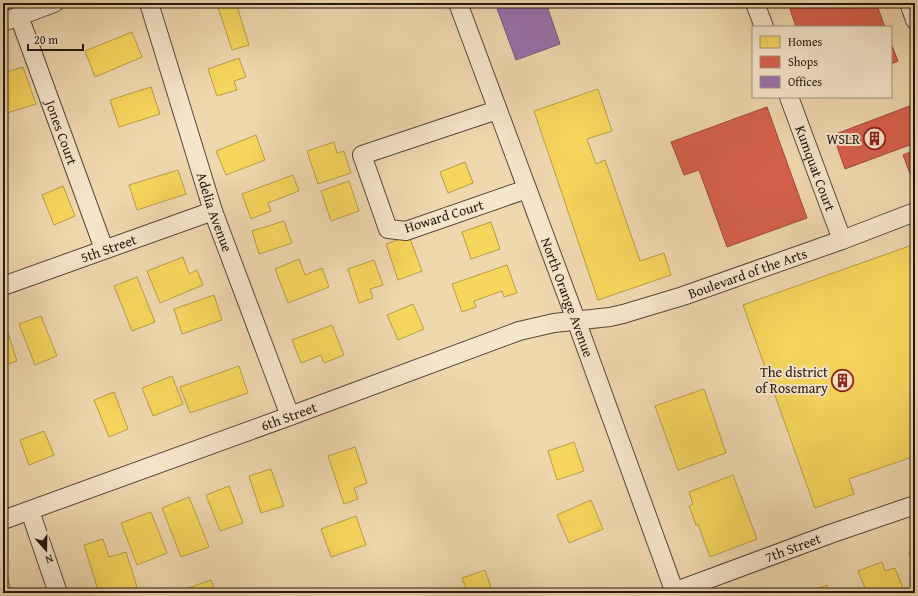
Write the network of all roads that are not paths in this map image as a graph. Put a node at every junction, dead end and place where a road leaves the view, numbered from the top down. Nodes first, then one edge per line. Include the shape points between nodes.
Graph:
1 (54, 3) edge
2 (149, 3) edge
3 (458, 3) edge
4 (755, 3) edge
5 (909, 3) edge
6 (11, 19) edge
7 (915, 20) edge
8 (764, 26) edge
9 (789, 98) edge
10 (497, 110) junction
11 (527, 189) junction
12 (213, 211) junction
13 (915, 212) edge
14 (842, 240) junction
15 (104, 249) junction
16 (3, 286) edge
17 (576, 320) junction
18 (290, 416) junction
19 (915, 505) edge
20 (30, 511) junction
21 (3, 520) edge
22 (58, 593) edge
23 (674, 593) edge

1 - 6 street
2 - 12 street, Adelia Avenue
3 - 10 street, North Orange Avenue
4 - 8 street
5 - 7 street
6 - 15 street, Jones Court
9 - 14 street, Kumquat Court
10 - 11 street, North Orange Avenue
10 - 11 street, Howard Court via 362,155 388,229 406,231
11 - 17 street, North Orange Avenue
12 - 15 street, 5th Street
12 - 18 street, Adelia Avenue
13 - 14 street, Boulevard of the Arts
14 - 17 street, Boulevard of the Arts via 683,296 610,317
15 - 16 street, 5th Street
17 - 18 street, 6th Street via 554,322 519,331
17 - 23 street, North Orange Avenue
18 - 20 street, 6th Street
19 - 23 street, 7th Street
20 - 21 street, 6th Street
20 - 22 street

